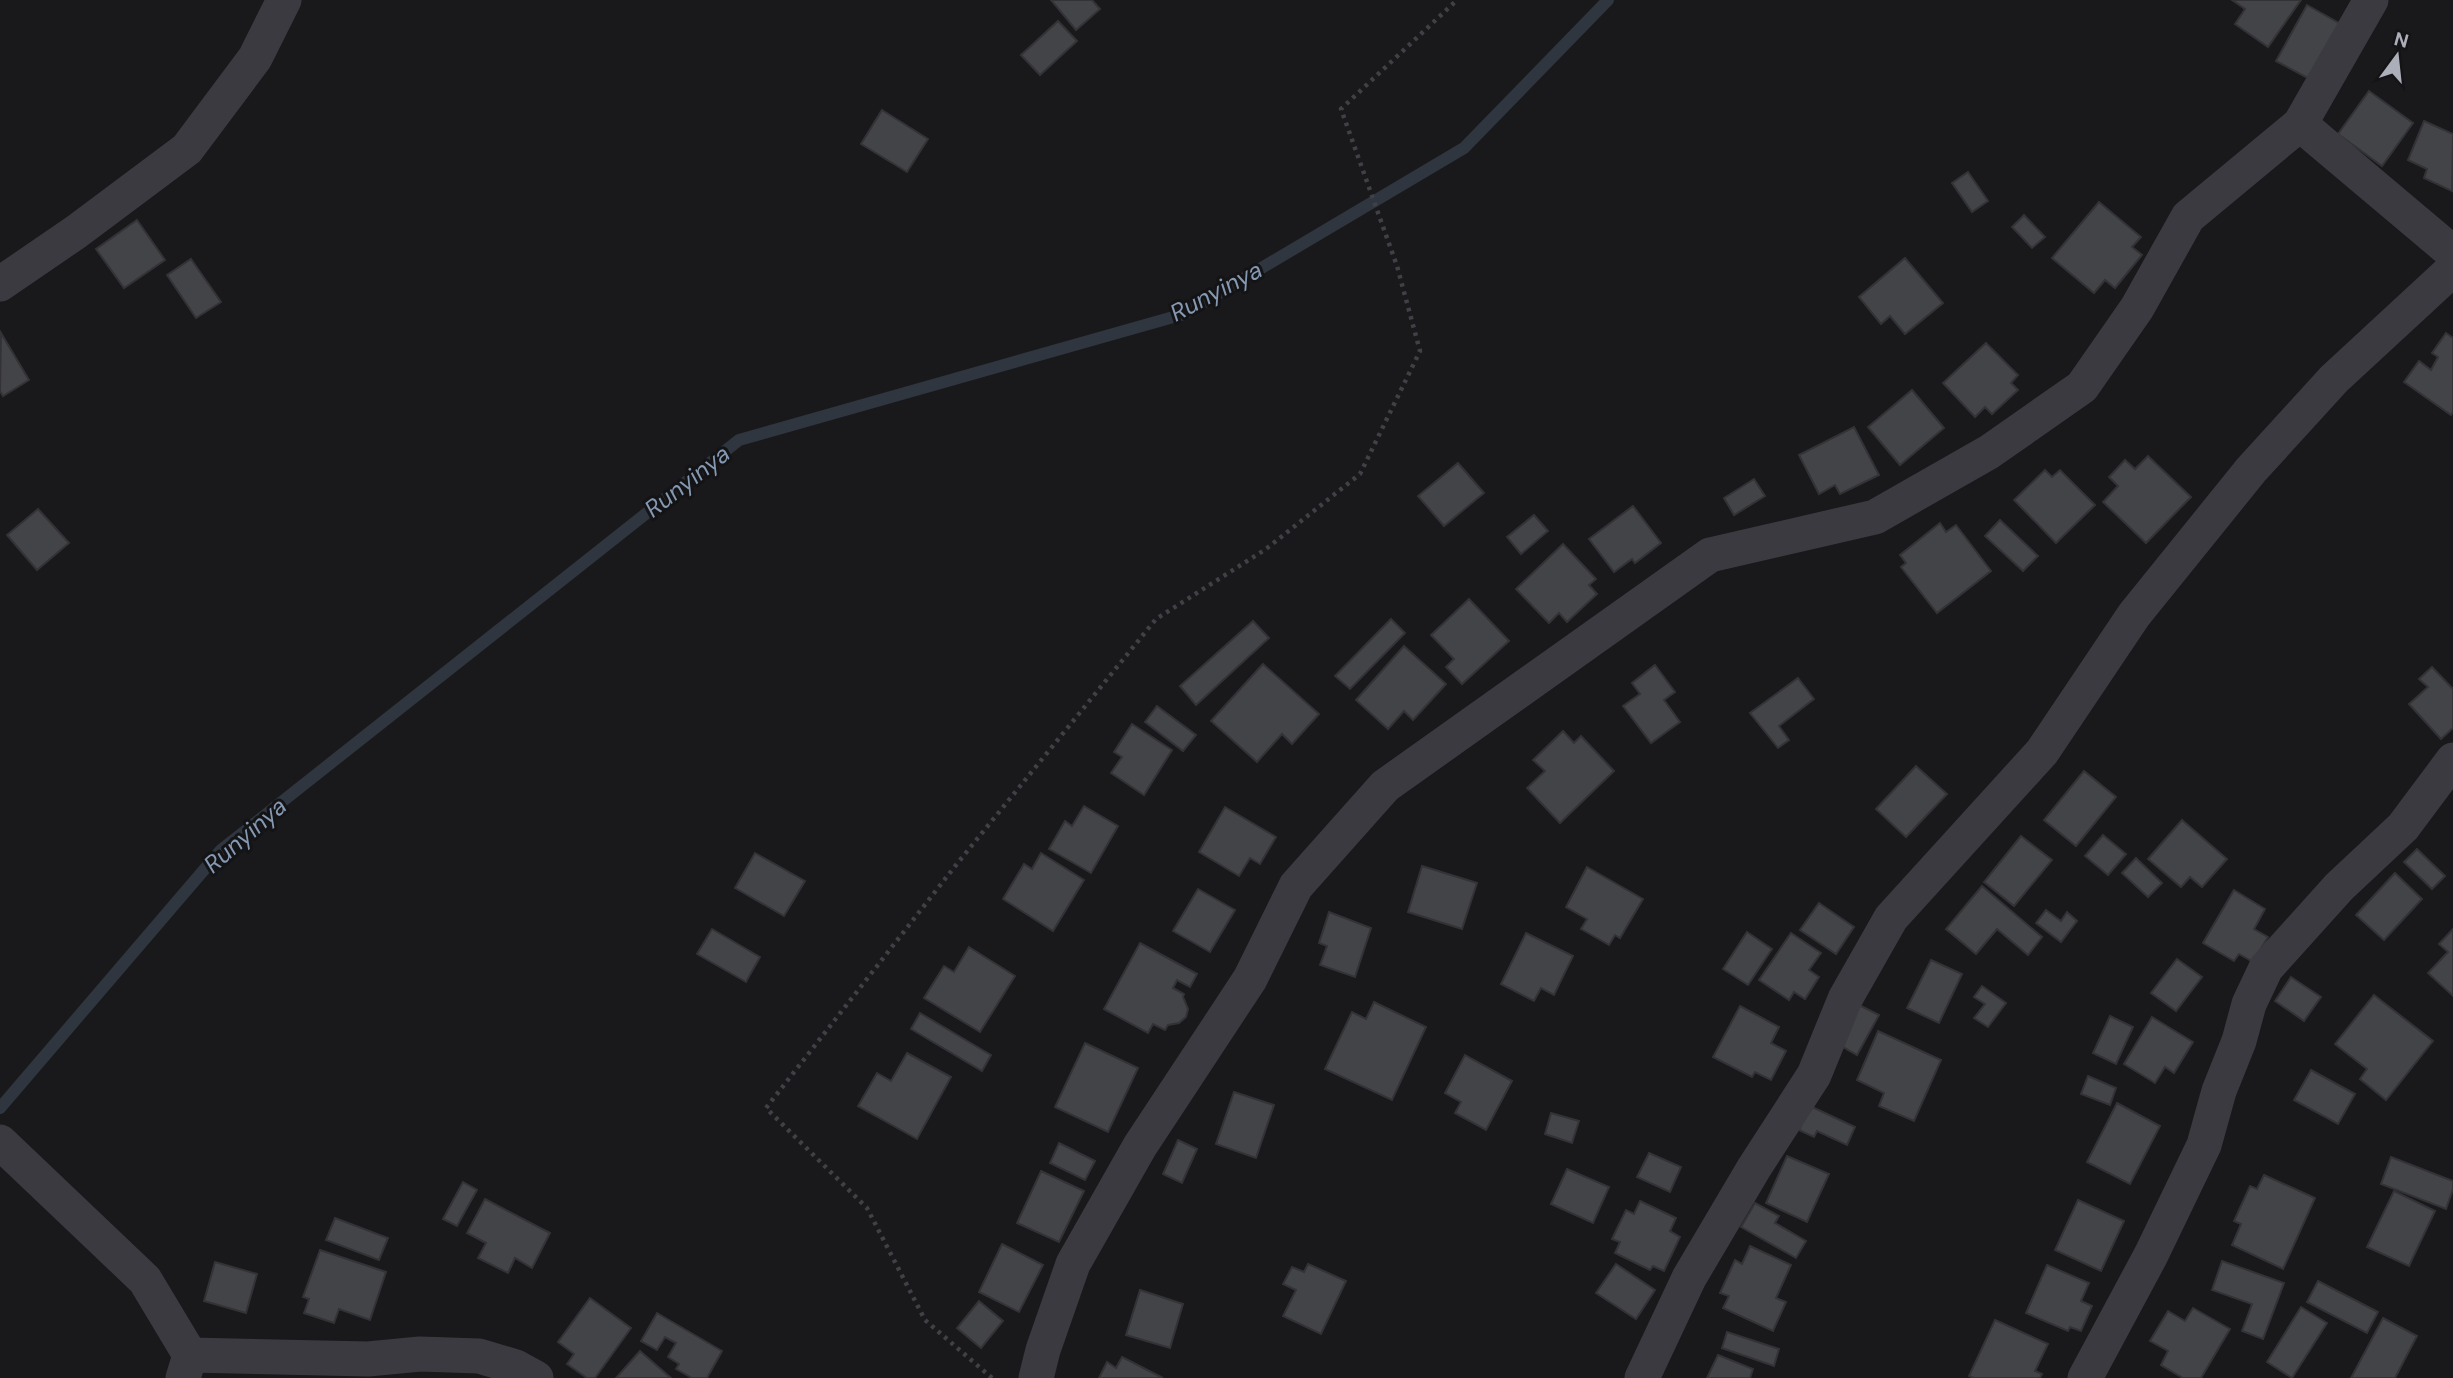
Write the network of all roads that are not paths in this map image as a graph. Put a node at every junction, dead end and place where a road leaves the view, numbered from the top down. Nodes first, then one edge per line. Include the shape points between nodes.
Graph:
1 (284, 0) edge
2 (2371, 0) edge
3 (2300, 124) junction
4 (2453, 253) edge
5 (2453, 269) edge
6 (0, 284) edge
7 (2453, 760) edge
8 (0, 1142) edge
9 (186, 1367) edge
10 (536, 1378) edge
11 (1036, 1378) edge
12 (1642, 1378) edge
13 (2085, 1378) edge

1 - 6 street via 255,58 187,149
2 - 3 street
3 - 4 street
3 - 11 street via 2188,216 2137,308 2082,387 1989,452 1875,517 1710,555 1385,786 1296,886 1250,979 1140,1146 1073,1264
5 - 12 street via 2334,379 2251,470 2134,615 2042,752 1891,918 1845,999 1814,1075 1689,1278
7 - 13 street via 2403,827 2339,887 2266,968 2249,1004 2204,1145
8 - 9 street via 145,1280
9 - 10 street via 420,1354 479,1356

